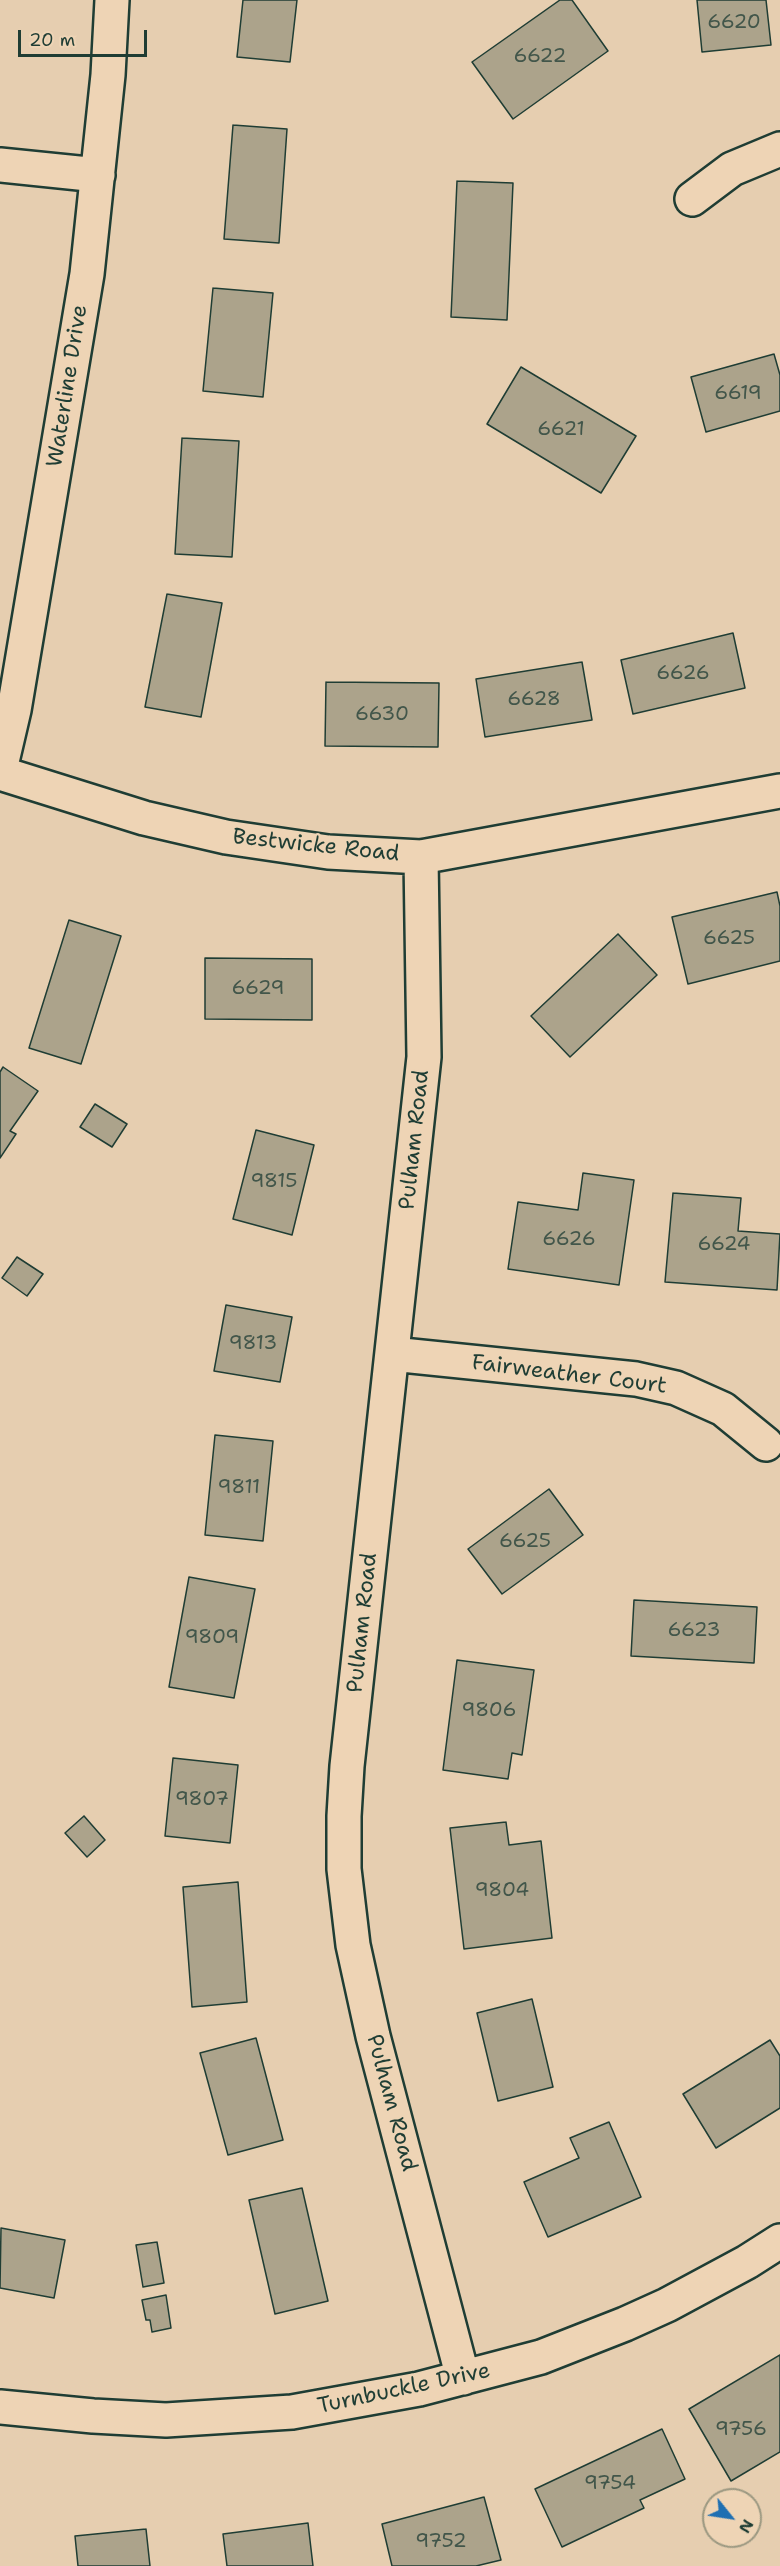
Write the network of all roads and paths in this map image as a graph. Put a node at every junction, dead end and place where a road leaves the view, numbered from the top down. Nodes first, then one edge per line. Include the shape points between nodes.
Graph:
1 (112, 0) edge
2 (780, 149) edge
3 (0, 165) edge
4 (98, 175) junction
5 (692, 199) dead end
6 (0, 771) edge
7 (780, 791) edge
8 (421, 857) junction
9 (392, 1354) junction
10 (766, 1444) dead end
11 (780, 2241) edge
12 (464, 2378) junction
13 (0, 2407) edge

1 - 4 street, Waterline Drive
2 - 5 street via 732,170
3 - 4 street
4 - 6 street, Waterline Drive via 87,274 14,710
6 - 8 street, Bestwicke Road via 144,818 226,837 328,852
7 - 8 street, Bestwicke Road
8 - 9 street, Pulham Road via 424,1057
9 - 10 street, Fairweather Court via 636,1379 676,1388 723,1409
9 - 12 street, Pulham Road via 347,1766 344,1869 353,1945 373,2036
11 - 12 street, Turnbuckle Drive via 667,2305 625,2324 541,2357
12 - 13 street, Turnbuckle Drive via 292,2412 178,2419

